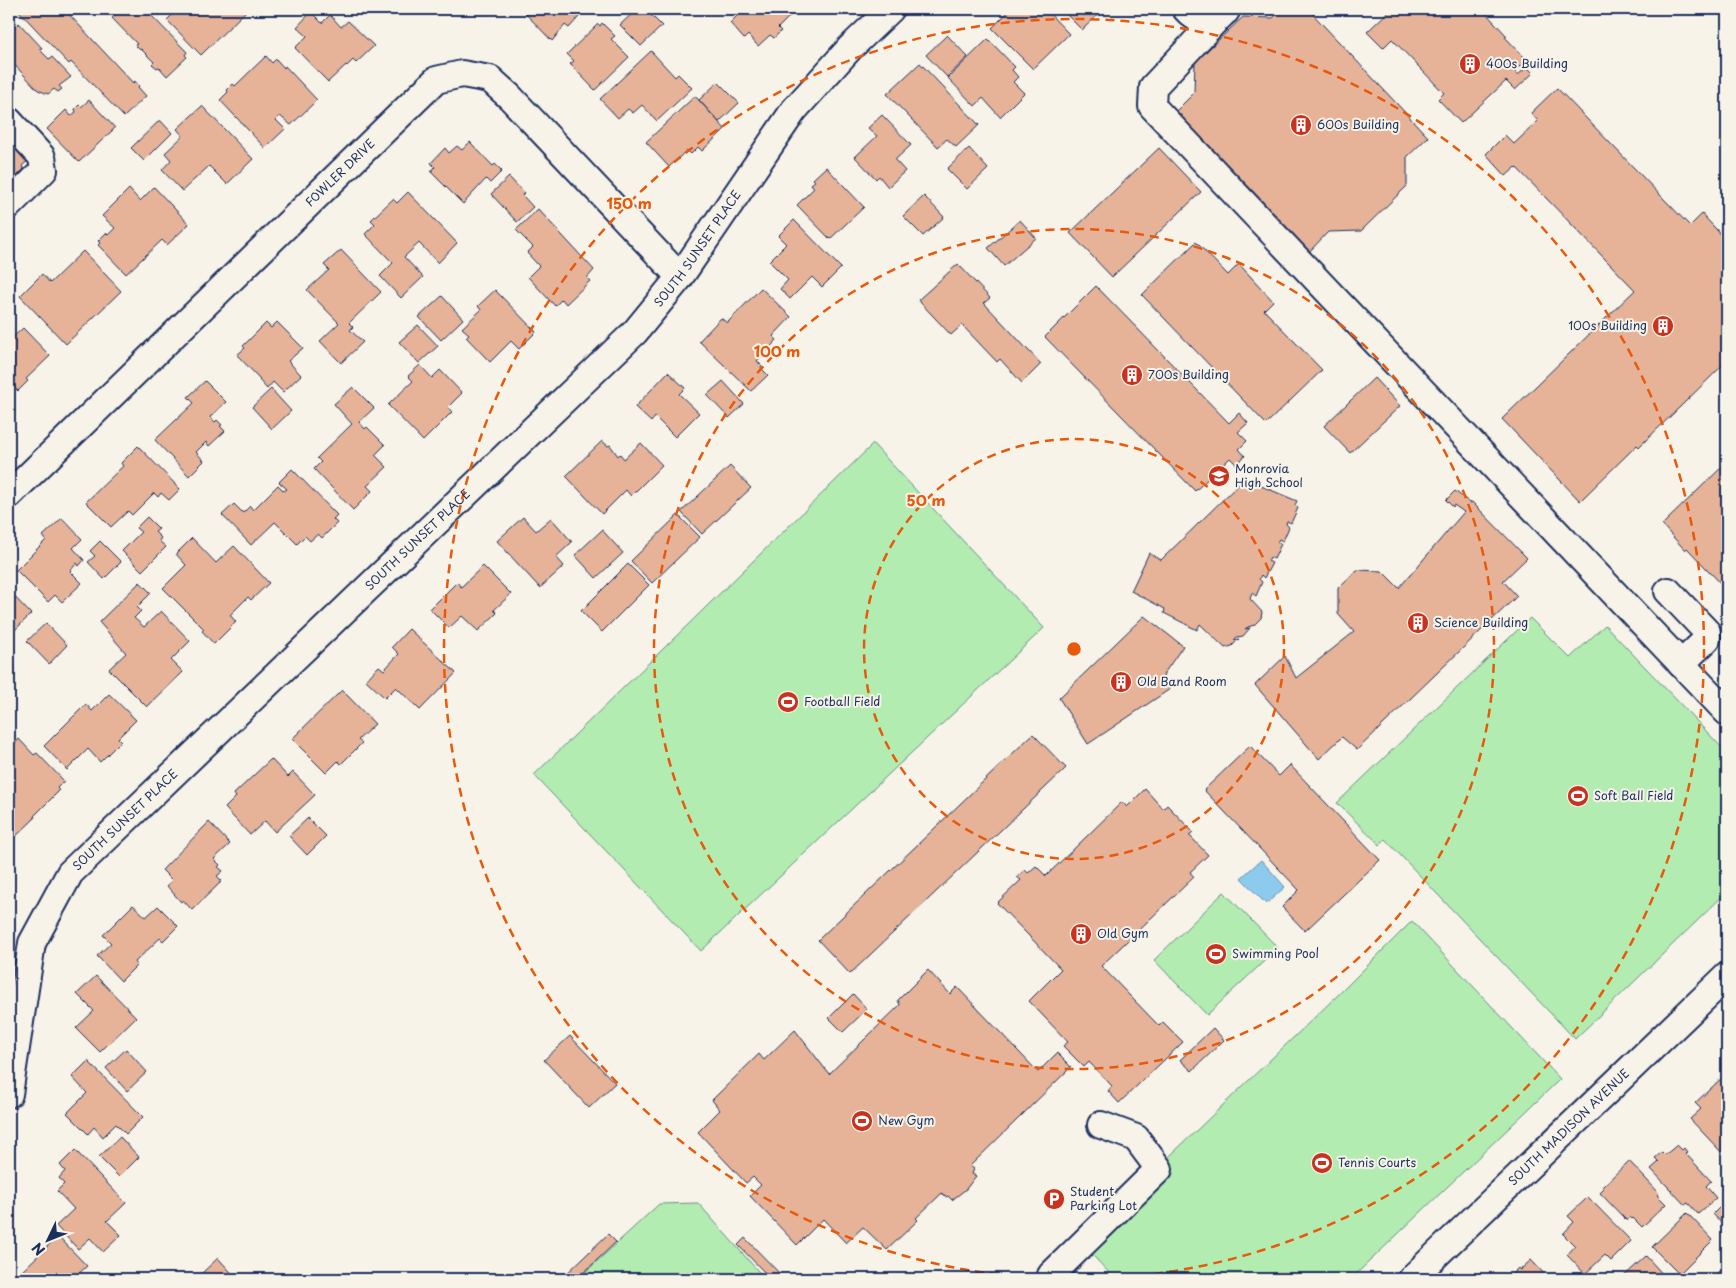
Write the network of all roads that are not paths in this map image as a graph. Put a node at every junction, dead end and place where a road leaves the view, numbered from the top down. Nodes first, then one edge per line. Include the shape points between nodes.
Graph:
1 (891, 9) edge
2 (1186, 9) edge
3 (1222, 14) edge
4 (9, 121) edge
5 (9, 205) edge
6 (680, 277) junction
7 (9, 494) edge
8 (1668, 591) dead end
9 (1682, 664) junction
10 (1723, 701) edge
11 (1727, 976) edge
12 (9, 1094) edge
13 (1101, 1125) dead end
14 (1056, 1279) edge
15 (1410, 1279) edge

1 - 6 street, SOUTH SUNSET PLACE via 850,48 794,110
2 - 3 street via 1203,21
3 - 9 street via 1153,87 1152,106
4 - 5 street via 42,156 44,170
6 - 7 street, FOWLER DRIVE via 490,79 462,74 436,80
6 - 12 street, SOUTH SUNSET PLACE via 635,332 70,873 32,943
8 - 9 street via 1707,632 1707,639
9 - 10 street
11 - 15 street, SOUTH MADISON AVENUE
13 - 14 street via 1136,1138 1159,1169 1051,1274

